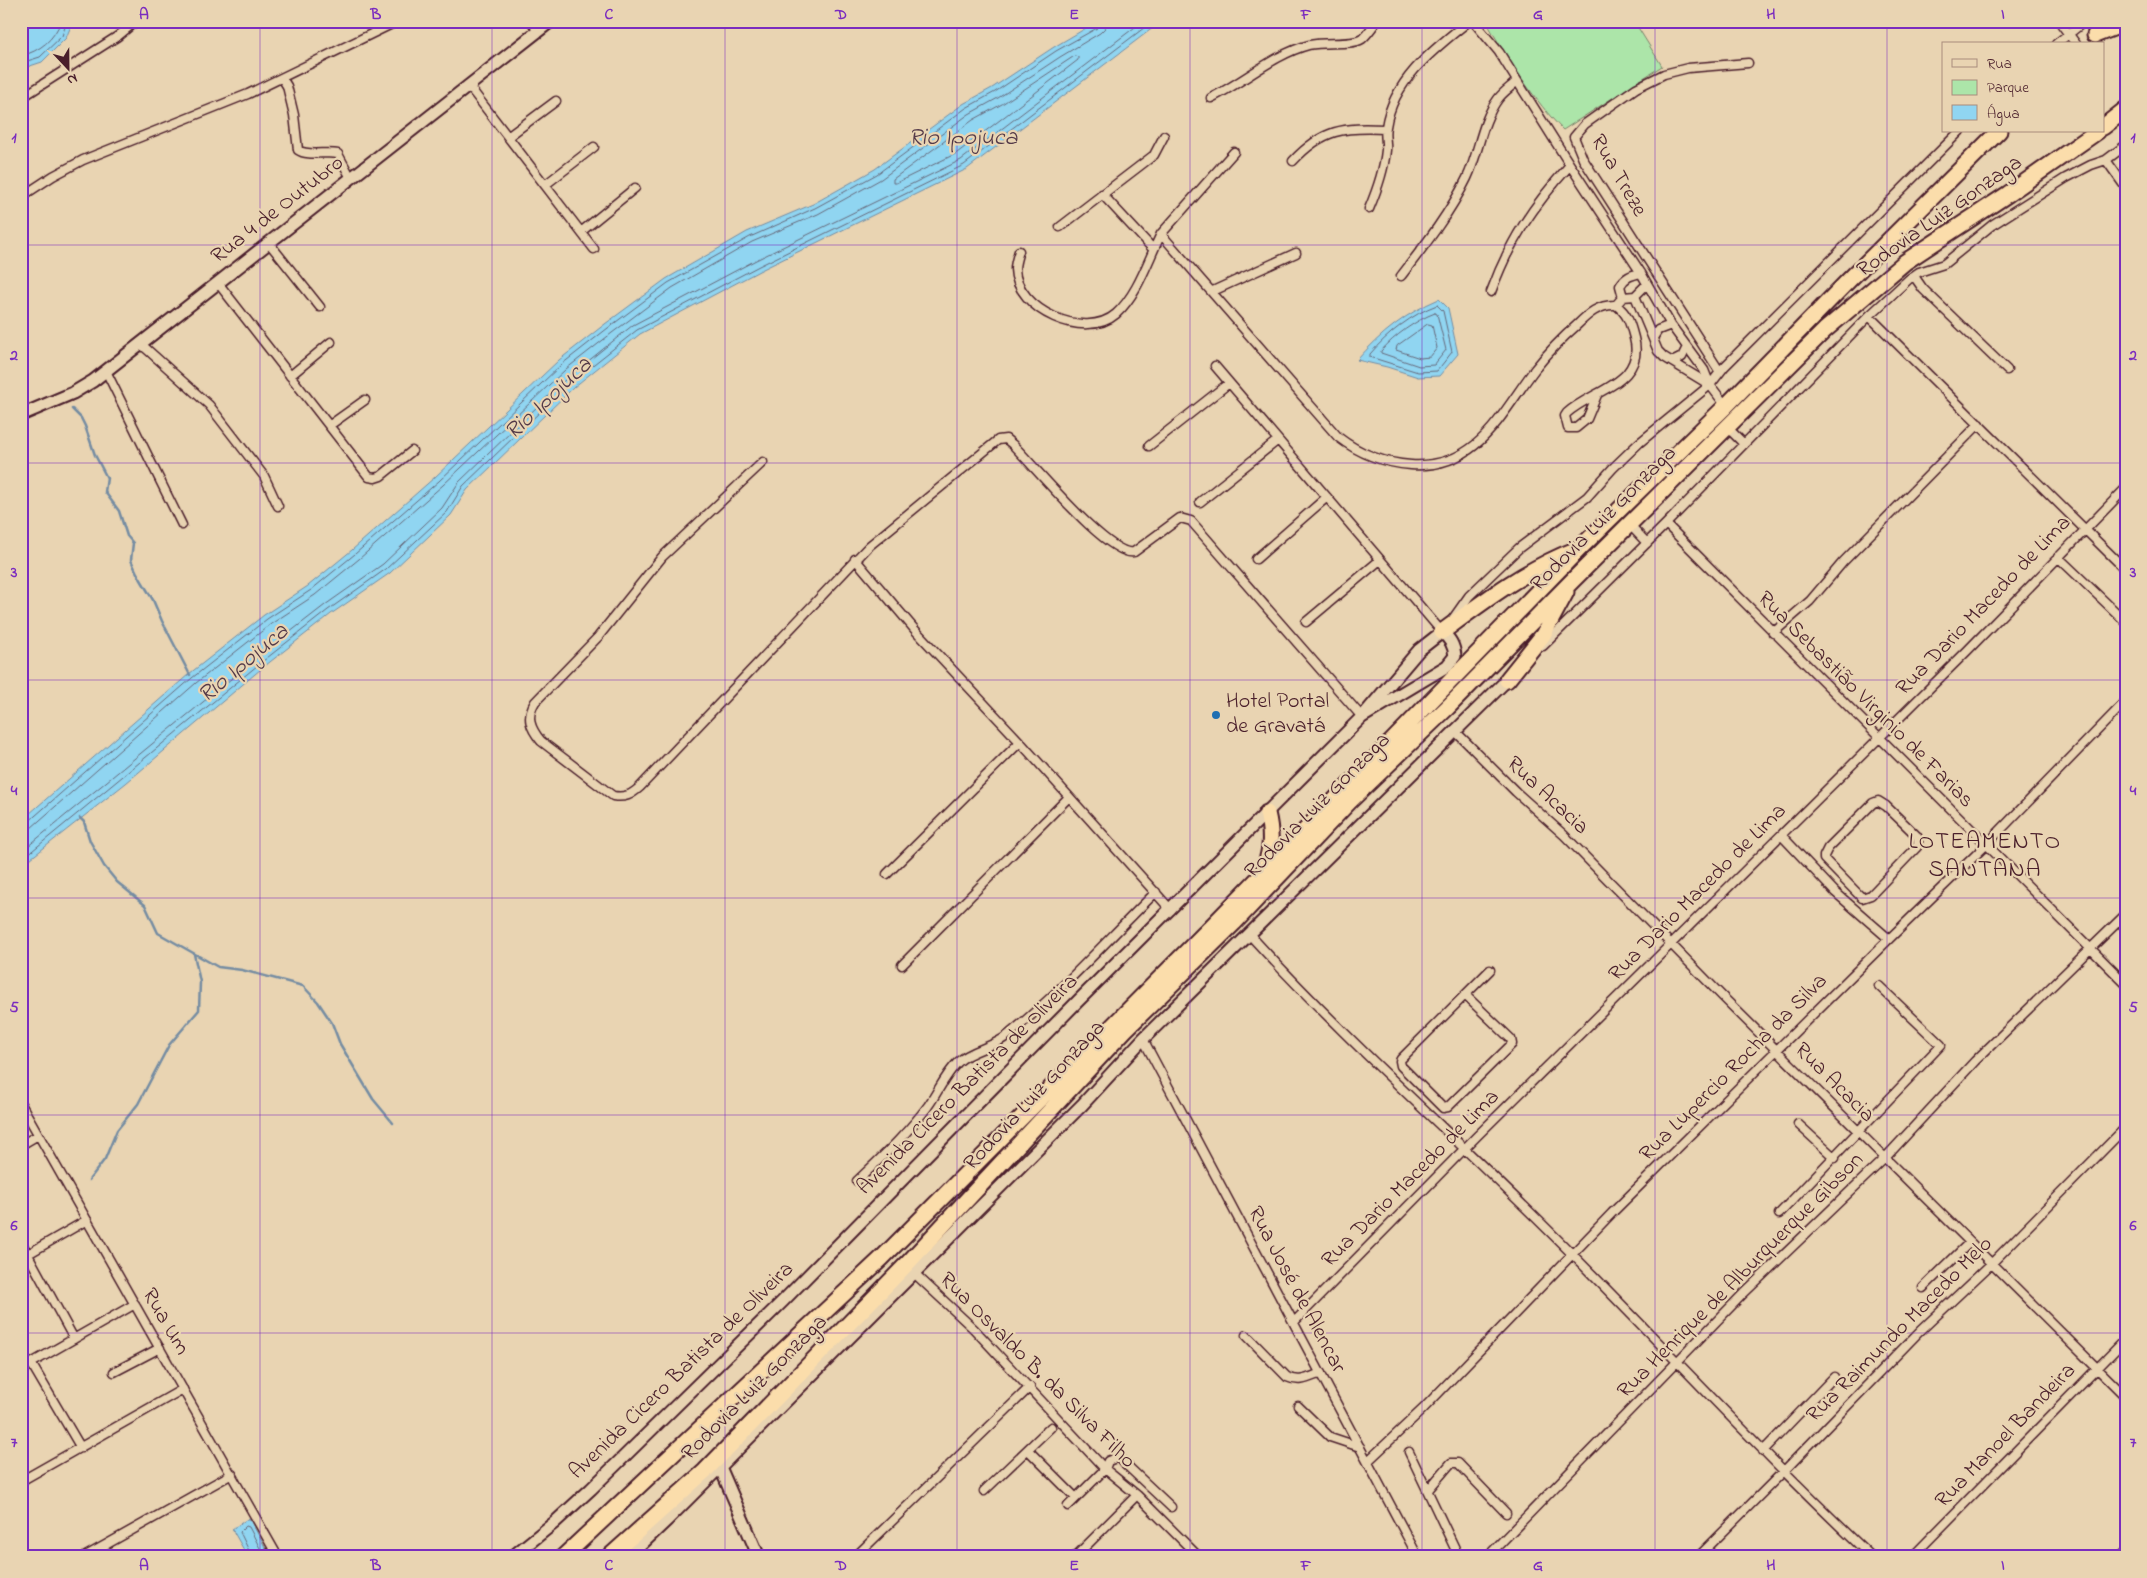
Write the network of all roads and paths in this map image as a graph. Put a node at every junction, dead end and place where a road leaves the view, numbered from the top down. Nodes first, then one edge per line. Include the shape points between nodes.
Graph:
1 (136, 21) edge
2 (398, 21) edge
3 (531, 21) edge
4 (551, 21) edge
5 (1377, 21) edge
6 (1469, 21) edge
7 (1473, 21) edge
8 (2059, 21) edge
9 (2084, 21) edge
10 (2109, 21) edge
11 (2126, 23) edge
12 (538, 31) junction
13 (2069, 34) junction
14 (2091, 39) edge
15 (2059, 42) edge
16 (2075, 42) edge
17 (1748, 63) dead end
18 (282, 78) junction
19 (1517, 81) junction
20 (468, 85) junction
21 (21, 98) edge
22 (1211, 98) dead end
23 (556, 101) dead end
24 (2126, 109) edge
25 (2104, 126) edge
26 (1385, 129) junction
27 (1959, 132) edge
28 (1998, 132) edge
29 (2097, 132) edge
30 (509, 136) junction
31 (1164, 136) dead end
32 (2126, 145) edge
33 (594, 147) dead end
34 (1234, 152) dead end
35 (1293, 160) dead end
36 (2106, 160) junction
37 (1570, 165) junction
38 (351, 178) junction
39 (545, 185) junction
40 (636, 188) dead end
41 (2126, 188) edge
42 (1102, 194) junction
43 (21, 197) edge
44 (1369, 209) dead end
45 (1060, 227) dead end
46 (582, 231) junction
47 (1161, 234) junction
48 (269, 243) junction
49 (594, 249) dead end
50 (1153, 249) junction
51 (1019, 251) dead end
52 (1296, 253) dead end
53 (1641, 273) junction
54 (1401, 276) dead end
55 (1914, 276) junction
56 (218, 283) junction
57 (1647, 284) junction
58 (1213, 291) junction
59 (1491, 292) dead end
60 (1635, 296) junction
61 (1623, 297) junction
62 (1616, 305) junction
63 (320, 307) dead end
64 (1869, 316) junction
65 (1671, 325) junction
66 (1653, 338) junction
67 (331, 342) dead end
68 (141, 344) junction
69 (1687, 347) junction
70 (1672, 362) junction
71 (1215, 366) dead end
72 (2007, 370) dead end
73 (106, 371) junction
74 (1720, 372) junction
75 (290, 376) junction
76 (1229, 382) junction
77 (1710, 385) junction
78 (1597, 394) junction
79 (364, 400) dead end
80 (1726, 406) junction
81 (21, 414) edge
82 (1979, 424) junction
83 (330, 425) junction
84 (1727, 427) junction
85 (1278, 440) junction
86 (1743, 444) junction
87 (1148, 446) dead end
88 (412, 452) dead end
89 (763, 462) dead end
90 (2126, 488) edge
91 (1327, 497) junction
92 (1200, 502) dead end
93 (278, 506) dead end
94 (1629, 524) junction
95 (1666, 524) junction
96 (182, 525) dead end
97 (2084, 528) junction
98 (1647, 543) junction
99 (1581, 547) junction
100 (2058, 557) junction
101 (855, 559) junction
102 (1256, 559) dead end
103 (1380, 560) junction
104 (2126, 570) edge
105 (1572, 581) junction
106 (1306, 622) dead end
107 (2126, 622) edge
108 (1445, 630) junction
109 (1774, 633) junction
110 (1507, 680) junction
111 (2126, 701) edge
112 (1362, 717) junction
113 (1454, 730) junction
114 (1879, 737) junction
115 (1020, 742) junction
116 (1069, 797) junction
117 (1266, 813) junction
118 (1781, 835) junction
119 (1986, 845) junction
120 (887, 874) dead end
121 (1261, 875) junction
122 (1844, 880) junction
123 (1156, 892) junction
124 (1835, 892) junction
125 (1171, 910) junction
126 (2126, 914) edge
127 (1250, 934) junction
128 (1889, 939) junction
129 (1672, 945) junction
130 (2092, 948) junction
131 (902, 965) dead end
132 (1490, 970) dead end
133 (2126, 984) edge
134 (1879, 986) dead end
135 (1465, 995) junction
136 (1143, 1039) junction
137 (1777, 1050) junction
138 (1420, 1086) junction
139 (1411, 1096) junction
140 (21, 1104) edge
141 (1798, 1124) dead end
142 (2126, 1127) edge
143 (1858, 1132) junction
144 (38, 1135) junction
145 (21, 1145) edge
146 (1465, 1150) junction
147 (1886, 1157) junction
148 (1835, 1158) junction
149 (857, 1181) dead end
150 (1779, 1214) dead end
151 (87, 1220) junction
152 (21, 1242) edge
153 (1969, 1243) junction
154 (1573, 1254) junction
155 (25, 1256) edge
156 (1991, 1264) junction
157 (914, 1273) junction
158 (1923, 1288) dead end
159 (134, 1304) junction
160 (1294, 1322) junction
161 (1246, 1335) dead end
162 (74, 1339) junction
163 (2126, 1339) edge
164 (160, 1348) junction
165 (1677, 1362) junction
166 (31, 1363) junction
167 (2097, 1368) junction
168 (21, 1369) edge
169 (114, 1372) dead end
170 (1321, 1373) junction
171 (1834, 1377) dead end
172 (1030, 1387) junction
173 (183, 1388) junction
174 (2126, 1397) edge
175 (1298, 1406) dead end
176 (1051, 1427) dead end
177 (1360, 1447) junction
178 (80, 1448) junction
179 (1028, 1450) junction
180 (1762, 1451) junction
181 (1409, 1452) dead end
182 (1368, 1461) junction
183 (720, 1467) junction
184 (1104, 1469) junction
185 (1783, 1472) junction
186 (232, 1474) junction
187 (22, 1478) edge
188 (1428, 1490) junction
189 (984, 1491) dead end
190 (1137, 1495) junction
191 (1076, 1498) junction
192 (1068, 1506) dead end
193 (1171, 1507) dead end
194 (1506, 1513) dead end
195 (2126, 1551) edge
196 (276, 1556) edge
197 (84, 1557) edge
198 (512, 1557) edge
199 (563, 1557) edge
200 (609, 1557) edge
201 (628, 1557) edge
202 (759, 1557) edge
203 (855, 1557) edge
204 (1075, 1557) edge
205 (1199, 1557) edge
206 (1418, 1557) edge
207 (1460, 1557) edge
208 (1487, 1557) edge
209 (1698, 1557) edge
210 (1872, 1557) edge
211 (1912, 1557) edge
212 (2120, 1557) edge

1 - 21 street
2 - 18 street
3 - 12 street
4 - 12 main road, Rua 4 de Outubro
5 - 22 street via 1356,42 1326,42 1290,52
6 - 26 street via 1436,46 1417,67 1396,97
7 - 19 street via 1499,52
8 - 13 street
9 - 13 street
10 - 14 highway
11 - 14 highway
12 - 20 main road, Rua 4 de Outubro
13 - 15 street
13 - 16 street
17 - 74 street, Rua Treze via 1688,68 1664,74 1636,88 1585,124 1574,137 1592,174
18 - 38 street via 294,115 298,150 338,154
18 - 43 street via 83,160
19 - 37 street
19 - 54 street via 1497,100 1467,178
20 - 30 street
20 - 38 main road, Rua 4 de Outubro
23 - 30 street
24 - 25 highway
26 - 35 street via 1353,128 1333,132 1305,148
26 - 44 street via 1387,148 1384,165
27 - 74 street
28 - 80 highway, Rodovia Luiz Gonzaga
29 - 84 highway, Rodovia Luiz Gonzaga via 1905,262 1825,330
30 - 39 street
31 - 42 street via 1154,155
32 - 36 street
33 - 39 street
34 - 47 street
36 - 41 street
36 - 55 street via 2078,172 1999,220 1944,264
37 - 53 street
37 - 59 street via 1530,213 1511,243
38 - 48 main road, Rua 4 de Outubro
39 - 46 street
40 - 46 street
42 - 45 street
42 - 50 street
46 - 49 street
47 - 50 street
47 - 58 street
48 - 56 main road, Rua 4 de Outubro
48 - 63 street
50 - 51 street via 1129,298 1115,314 1100,322 1084,324 1052,316 1029,301 1018,283 1015,270
52 - 58 street
53 - 57 street
53 - 61 street via 1624,280 1620,286
55 - 64 street
55 - 72 street via 1923,289
56 - 68 main road, Rua 4 de Outubro
56 - 75 street
57 - 60 street
57 - 65 street
58 - 62 street via 1338,437 1353,449 1378,460 1426,466 1451,461 1476,446 1568,333 1590,313 1608,304
60 - 61 street
60 - 66 street
61 - 62 street
62 - 78 street via 1630,322 1636,357 1624,376
64 - 82 street
64 - 86 street
65 - 66 street via 1658,330
65 - 69 street
66 - 70 street via 1658,351
67 - 75 street
68 - 73 main road, Rua 4 de Outubro
68 - 93 street via 209,405 264,476
69 - 70 street via 1682,357
69 - 77 street via 1704,370
70 - 77 street
71 - 76 street
73 - 81 main road, Rua 4 de Outubro via 73,393
73 - 96 street
74 - 77 street
75 - 83 street
76 - 85 street
76 - 87 street
77 - 80 street
77 - 108 street via 1639,443 1574,508 1519,548 1469,596
78 - 78 street via 1567,413 1568,428 1580,426 1587,419
79 - 83 street
80 - 99 highway, Rodovia Luiz Gonzaga
82 - 97 street
82 - 109 street via 1843,562 1810,600
83 - 88 street via 369,477 381,476
84 - 86 street
84 - 94 highway, Rodovia Luiz Gonzaga
85 - 91 street
85 - 92 street
86 - 95 street
89 - 101 street via 662,557 598,637 535,702 529,712 529,722 541,741 613,796 632,794
90 - 97 street, Rua Dario Macedo de Lima
91 - 102 street
91 - 103 street
94 - 98 street
94 - 105 highway, Rodovia Luiz Gonzaga
95 - 98 street
95 - 109 street, Rua Sebastião Virginio de Farias
97 - 100 street, Rua Dario Macedo de Lima
97 - 104 street
98 - 110 street
99 - 108 highway via 1552,558 1502,588
99 - 121 highway, Rodovia Luiz Gonzaga
100 - 107 street
100 - 114 street, Rua Dario Macedo de Lima
101 - 112 street via 988,447 998,440 1006,440 1087,524 1129,554 1180,518 1191,521
101 - 115 street via 916,631
103 - 106 street
103 - 108 street
105 - 110 highway via 1542,635
105 - 200 highway, Rodovia Luiz Gonzaga via 1124,1030 907,1264 711,1465
108 - 112 main road, Avenida Cicero Batista de Oliveira via 1419,650
108 - 112 main road via 1455,646 1455,656 1447,666
109 - 114 street, Rua Sebastião Virginio de Farias
110 - 113 main road
111 - 119 street, Rua Lupercio Rocha da Silva
112 - 117 main road, Avenida Cicero Batista de Oliveira
113 - 127 main road
113 - 129 street, Rua Acacia
114 - 118 street, Rua Dario Macedo de Lima
114 - 119 street, Rua Sebastião Virginio de Farias
115 - 116 street
115 - 120 street
116 - 123 street
116 - 131 street
117 - 121 highway via 1271,842
117 - 125 main road, Avenida Cicero Batista de Oliveira
118 - 124 street
118 - 129 street, Rua Dario Macedo de Lima
119 - 128 street, Rua Lupercio Rocha da Silva
119 - 130 street, Rua Sebastião Virginio de Farias
121 - 199 highway, Rodovia Luiz Gonzaga via 882,1258
122 - 122 street via 1824,859 1825,852 1878,801 1917,836 1917,847 1868,897 1862,898
122 - 124 street
123 - 125 street
123 - 149 street via 1050,998 1006,1037 958,1062 918,1118
124 - 128 street
125 - 198 main road, Avenida Cicero Batista de Oliveira via 652,1430 562,1516
126 - 130 street, Rua Henrique de Alburquerque Gibson
127 - 136 main road
127 - 139 street
128 - 137 street, Rua Lupercio Rocha da Silva
129 - 137 street, Rua Acacia
129 - 146 street, Rua Dario Macedo de Lima
130 - 133 street, Rua Sebastião Virginio de Farias
130 - 147 street, Rua Henrique de Alburquerque Gibson via 1975,1061
132 - 135 street
134 - 143 street via 1941,1045
135 - 138 street via 1400,1061
135 - 138 street via 1511,1039 1511,1046 1448,1107 1440,1106
136 - 157 main road via 1082,1105
136 - 160 street, Rua José de Alencar
137 - 143 street, Rua Acacia
137 - 154 street, Rua Lupercio Rocha da Silva
138 - 139 street
139 - 146 street
140 - 144 street, Rua Um
141 - 148 street
142 - 156 street, Rua Raimundo Macedo Melo
143 - 147 street, Rua Acacia
143 - 148 street
144 - 145 street
144 - 151 street, Rua Um
146 - 154 street
146 - 160 street, Rua Dario Macedo de Lima
147 - 153 street, Rua Acacia
147 - 165 street, Rua Henrique de Alburquerque Gibson
148 - 150 street
151 - 155 street
151 - 159 street, Rua Um
152 - 155 street
153 - 156 street, Rua Acacia
153 - 158 street
154 - 165 street
154 - 182 street, Rua Lupercio Rocha da Silva
155 - 162 street
156 - 167 street, Rua Acacia
156 - 185 street, Rua Raimundo Macedo Melo via 1920,1331
157 - 172 street, Rua Osvaldo B. da Silva Filho
157 - 183 main road
159 - 162 street
159 - 164 street, Rua Um
160 - 170 street, Rua José de Alencar
161 - 170 street via 1287,1377 1295,1381
162 - 166 street
163 - 167 street, Rua Manoel Bandeira
164 - 169 street
164 - 173 street, Rua Um
165 - 180 street
165 - 208 street, Rua Henrique de Alburquerque Gibson
166 - 168 street
166 - 178 street
167 - 174 street, Rua Acacia
167 - 211 street, Rua Manoel Bandeira
170 - 177 street, Rua José de Alencar
171 - 180 street
172 - 184 street, Rua Osvaldo B. da Silva Filho
172 - 203 street
173 - 178 street
173 - 186 street, Rua Um
175 - 177 street via 1330,1437
176 - 179 street
177 - 182 street, Rua José de Alencar
178 - 187 street
179 - 189 street
179 - 191 street
180 - 185 street
181 - 188 street
182 - 206 street, Rua José de Alencar
183 - 201 main road
183 - 202 main road
184 - 190 street, Rua Osvaldo B. da Silva Filho
184 - 191 street
184 - 193 street via 1108,1461 1120,1460
185 - 209 street, Rua Raimundo Macedo Melo
185 - 210 street
186 - 196 street, Rua Um
186 - 197 street
188 - 194 street via 1451,1463 1458,1463
188 - 207 street
190 - 204 street
190 - 205 street, Rua Osvaldo B. da Silva Filho
191 - 192 street
195 - 212 street

